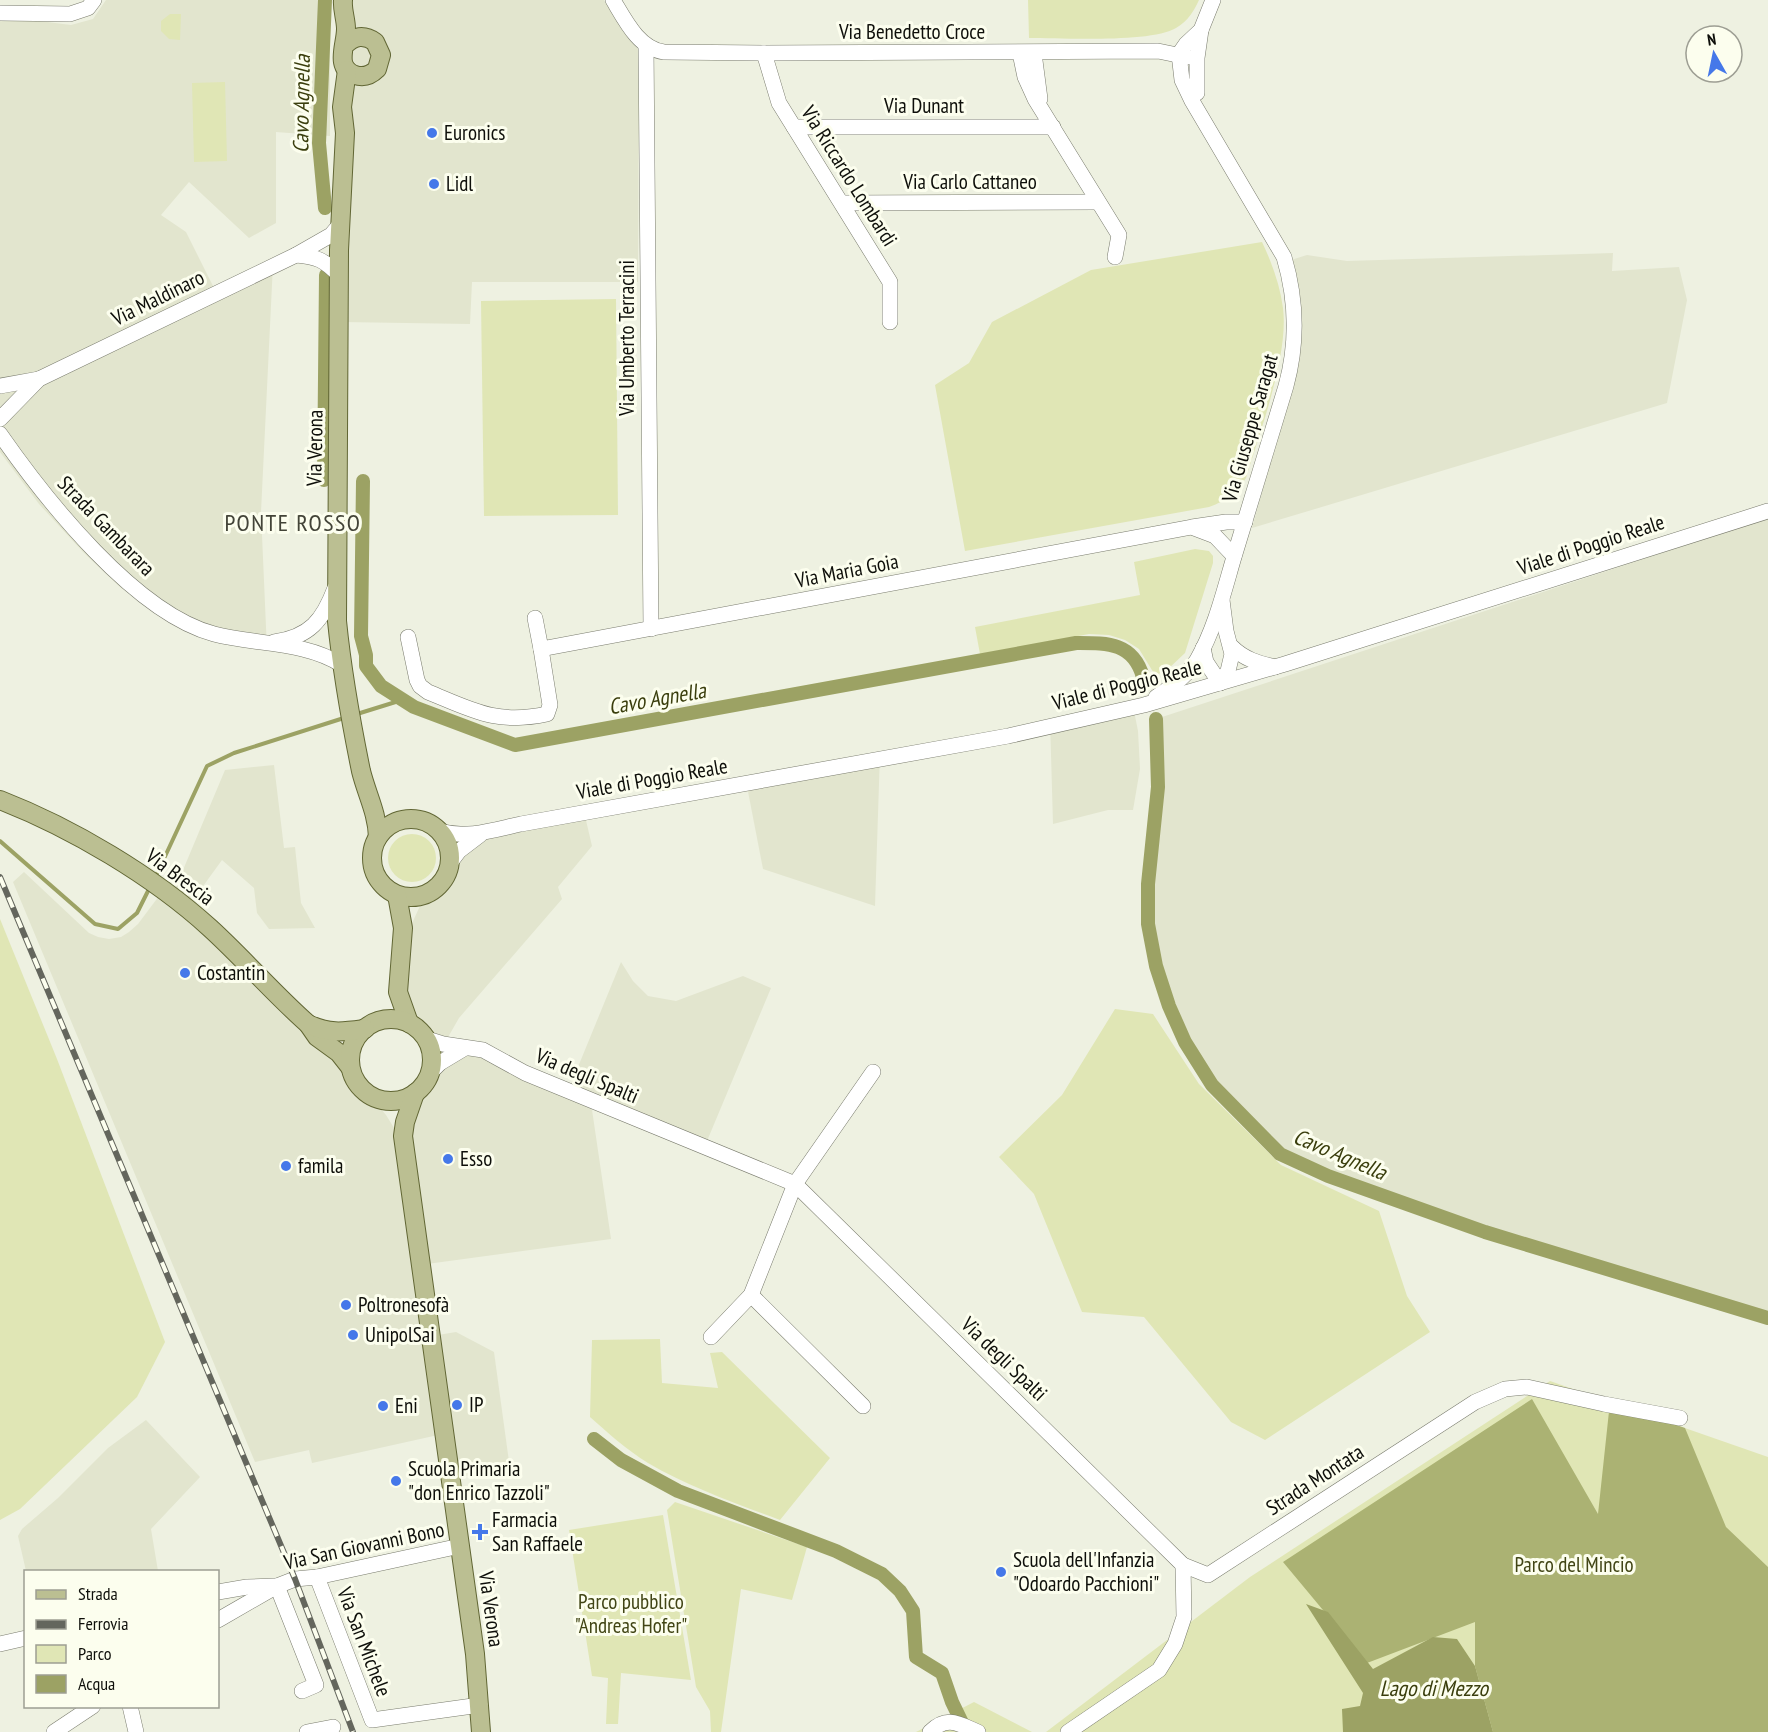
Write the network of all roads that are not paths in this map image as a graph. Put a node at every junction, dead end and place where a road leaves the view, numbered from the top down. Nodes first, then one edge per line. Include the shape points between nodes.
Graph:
1 (94, 0) edge
2 (343, 0) edge
3 (350, 0) edge
4 (613, 0) edge
5 (1213, 0) edge
6 (0, 13) edge
7 (1201, 30) junction
8 (370, 38) junction
9 (345, 45) junction
10 (646, 46) junction
11 (764, 53) junction
12 (1027, 53) junction
13 (1179, 54) junction
14 (347, 70) junction
15 (366, 76) junction
16 (1197, 93) junction
17 (1198, 111) junction
18 (794, 127) junction
19 (1053, 127) junction
20 (345, 133) junction
21 (1097, 202) junction
22 (842, 203) junction
23 (341, 223) junction
24 (296, 255) junction
25 (1115, 257) dead end
26 (339, 275) junction
27 (890, 321) dead end
28 (39, 380) junction
29 (0, 386) edge
30 (0, 419) edge
31 (0, 434) edge
32 (1768, 511) edge
33 (1245, 522) junction
34 (1192, 527) junction
35 (1234, 556) junction
36 (336, 585) junction
37 (1222, 599) junction
38 (535, 618) dead end
39 (651, 629) junction
40 (408, 636) dead end
41 (276, 642) junction
42 (1232, 646) junction
43 (1203, 648) junction
44 (541, 649) junction
45 (341, 659) junction
46 (1275, 667) junction
47 (1220, 683) junction
48 (1144, 705) junction
49 (369, 796) junction
50 (0, 800) edge
51 (406, 818) junction
52 (439, 831) junction
53 (480, 835) junction
54 (378, 837) junction
55 (450, 863) junction
56 (397, 895) junction
57 (421, 896) junction
58 (404, 928) junction
59 (398, 992) junction
60 (409, 1023) junction
61 (308, 1024) junction
62 (373, 1025) junction
63 (427, 1039) junction
64 (465, 1048) junction
65 (350, 1067) junction
66 (873, 1072) dead end
67 (430, 1073) junction
68 (415, 1093) junction
69 (375, 1098) junction
70 (403, 1136) junction
71 (795, 1184) junction
72 (751, 1295) junction
73 (711, 1337) dead end
74 (863, 1406) dead end
75 (1680, 1418) dead end
76 (460, 1546) junction
77 (1183, 1565) junction
78 (317, 1577) junction
79 (277, 1586) junction
80 (219, 1592) edge
81 (219, 1619) edge
82 (24, 1638) edge
83 (0, 1644) edge
84 (302, 1691) dead end
85 (480, 1705) junction
86 (91, 1708) edge
87 (130, 1708) edge
88 (333, 1727) dead end
89 (969, 1728) edge
90 (54, 1732) edge
91 (136, 1732) edge
92 (307, 1732) edge
93 (481, 1732) edge
94 (930, 1732) edge
95 (1068, 1732) edge

1 - 6 street via 88,8 70,14
2 - 9 main road, Via Verona
3 - 8 main road, Via Verona via 360,27
4 - 10 street
5 - 7 street, Via Giuseppe Saragat
7 - 13 street, Via Giuseppe Saragat
7 - 16 street, Via Giuseppe Saragat
8 - 9 main road via 356,37
8 - 15 main road, Via Verona via 379,47 381,63
9 - 14 main road, Via Verona via 341,55
10 - 11 street, Via Benedetto Croce via 664,52
10 - 39 street, Via Umberto Terracini
11 - 12 street, Via Benedetto Croce
11 - 18 street, Via Riccardo Lombardi via 779,103
12 - 13 street, Via Benedetto Croce
12 - 19 street via 1042,111
13 - 16 street, Via Giuseppe Saragat via 1187,56 1189,78
13 - 17 street, Via Giuseppe Saragat via 1182,80
14 - 15 main road
14 - 20 main road, Via Verona via 342,107
15 - 20 main road, Via Verona via 350,104
16 - 17 street, Via Giuseppe Saragat
17 - 33 street, Via Giuseppe Saragat via 1284,257 1295,311 1291,369
18 - 19 street, Via Dunant
18 - 22 street, Via Riccardo Lombardi
19 - 21 street
20 - 23 main road, Via Verona
21 - 22 street, Via Carlo Cattaneo
21 - 25 street via 1119,235
22 - 27 street, Via Riccardo Lombardi via 890,282
23 - 24 street, Via Maldinaro via 331,235
23 - 26 main road, Via Verona
24 - 26 street via 323,260
24 - 28 street, Via Maldinaro
26 - 36 main road, Via Verona
28 - 29 street, Via Maldinaro
28 - 30 street, Via Maldinaro
31 - 41 street, Strada Gambarara via 92,548 129,585 169,614 212,634
32 - 46 street, Viale di Poggio Reale
33 - 34 street, Via Maria Goia
33 - 35 street, Via Giuseppe Saragat
34 - 35 street via 1215,536
34 - 39 street, Via Maria Goia
35 - 37 street, Via Giuseppe Saragat
36 - 41 street via 319,621 301,634
36 - 45 main road, Via Verona
37 - 42 street, Via Giuseppe Saragat
37 - 43 street, Via Giuseppe Saragat
38 - 44 street
39 - 44 street, Via Maria Goia
40 - 44 street via 420,686 488,716 507,718 547,714 550,705
41 - 45 street, Strada Gambarara
42 - 46 street via 1240,655
42 - 47 street, Via Giuseppe Saragat via 1228,671
43 - 47 street via 1206,662
43 - 48 street, Via Giuseppe Saragat via 1178,682
45 - 49 main road, Via Verona
46 - 47 street, Viale di Poggio Reale
47 - 48 street, Viale di Poggio Reale
48 - 53 street, Viale di Poggio Reale via 1008,736 521,824
49 - 51 main road
49 - 54 main road, Via Verona
50 - 61 main road, Via Brescia via 55,824 167,894 209,927
51 - 52 main road via 432,824
51 - 54 main road
52 - 53 street, Viale di Poggio Reale
52 - 55 main road via 450,848
53 - 55 street, Viale di Poggio Reale
54 - 56 main road via 373,847 375,873 382,885
55 - 57 main road via 438,887
56 - 57 main road
56 - 58 main road
57 - 58 main road
58 - 59 main road
59 - 60 main road
59 - 62 main road via 389,1011
60 - 62 main road via 395,1019
60 - 63 main road
61 - 62 main road, Via Brescia via 335,1032
61 - 65 main road, Via Brescia
62 - 65 main road via 360,1033 352,1047
63 - 64 street, Via degli Spalti
63 - 67 main road via 433,1060
64 - 67 street
64 - 71 street, Via degli Spalti via 483,1050 525,1073
65 - 69 main road via 363,1090
66 - 71 street
67 - 68 main road
68 - 69 main road via 402,1100
68 - 70 main road, Via Verona
69 - 70 main road, Via Verona
70 - 76 main road, Via Verona
71 - 72 street
71 - 77 street, Via degli Spalti
72 - 73 street
72 - 74 street
75 - 77 street, Strada Montata via 1527,1387 1505,1389 1475,1402 1208,1575
76 - 78 street, Via San Giovanni Bono
76 - 85 main road, Via Verona
77 - 95 street via 1184,1617 1175,1644 1159,1670
78 - 79 street, Via San Giovanni Bono
78 - 85 street, Via San Michele via 372,1720
79 - 80 street, Via San Giovanni Bono
79 - 81 street, Via San Giovanni Bono
79 - 84 street via 316,1685
82 - 83 street
85 - 93 main road, Via Verona
86 - 90 street
87 - 91 street
88 - 92 street
89 - 94 street via 953,1722 938,1724

